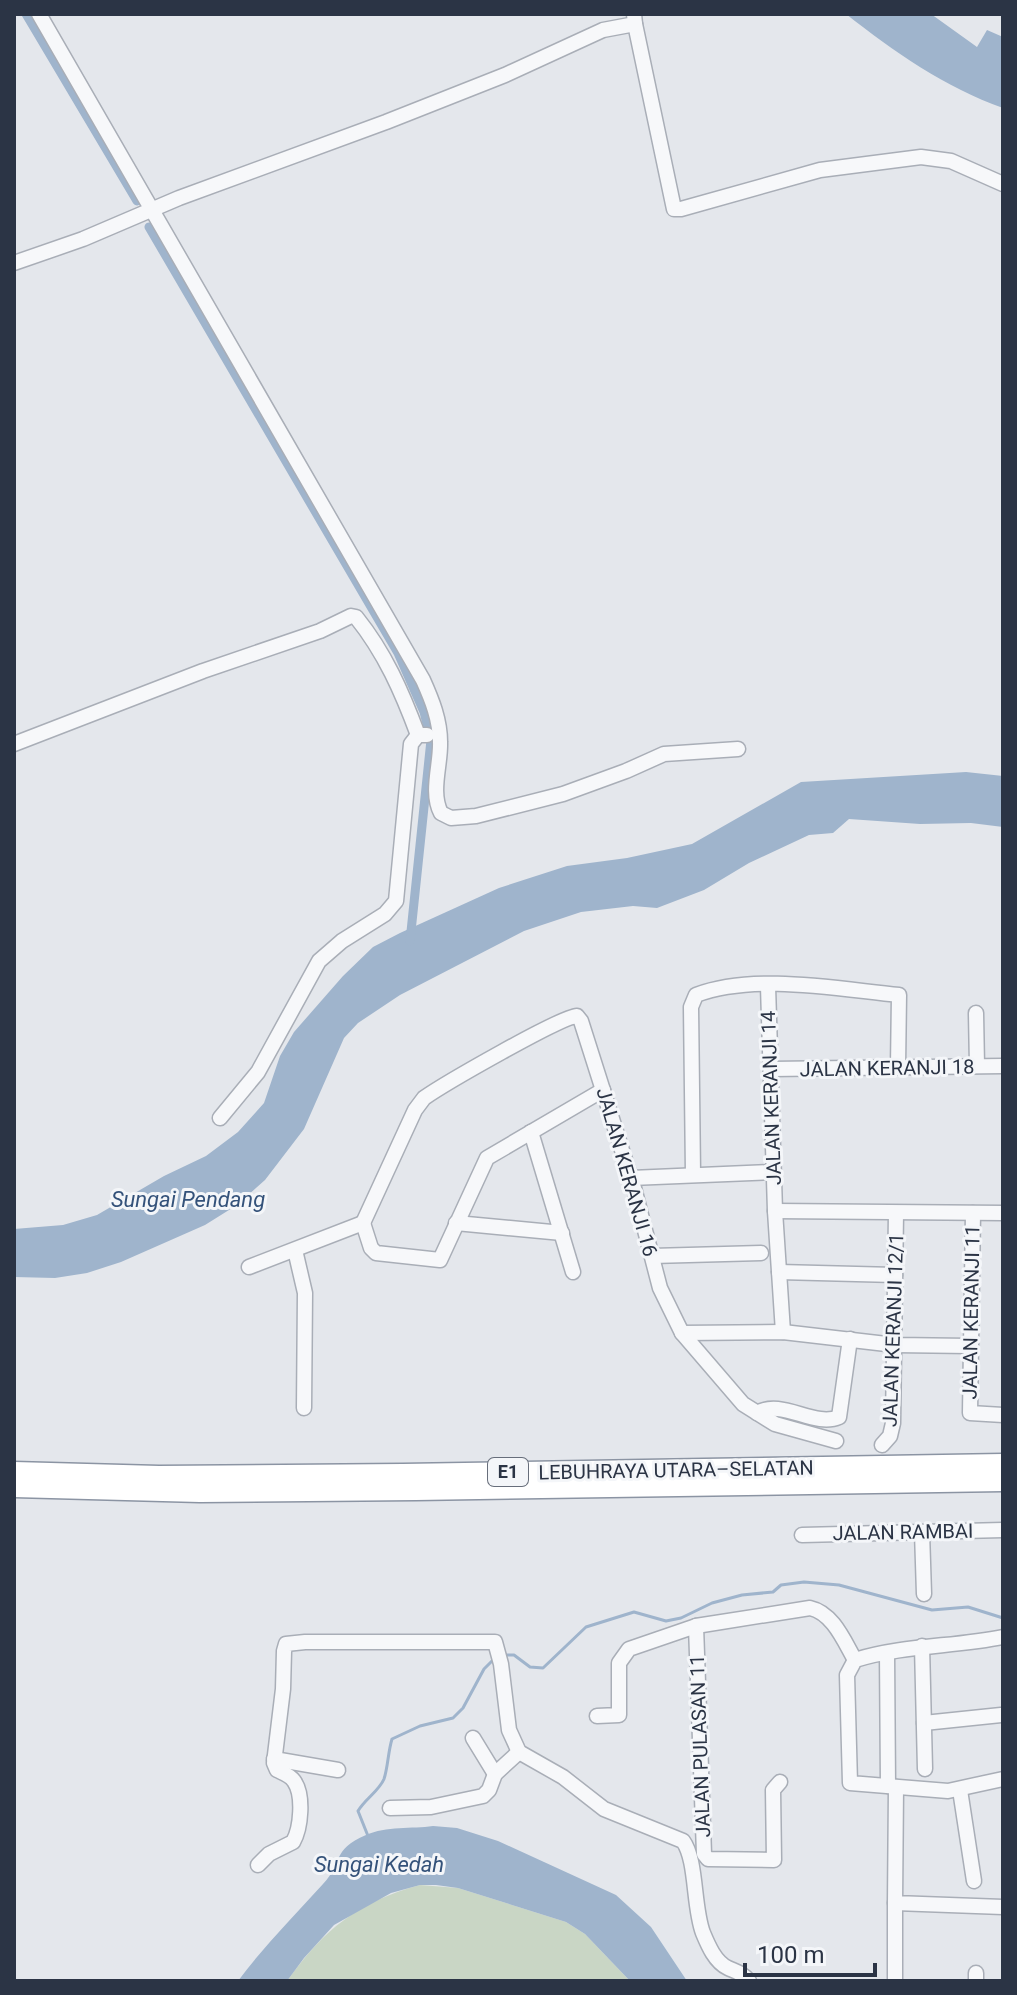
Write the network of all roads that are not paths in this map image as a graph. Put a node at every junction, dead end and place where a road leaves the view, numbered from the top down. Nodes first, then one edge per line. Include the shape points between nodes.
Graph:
1 (39, 14) edge
2 (634, 19) edge
3 (1003, 184) edge
4 (150, 209) junction
5 (14, 263) edge
6 (428, 734) junction
7 (14, 744) edge
8 (738, 749) dead end
9 (768, 986) junction
10 (976, 1013) dead end
11 (977, 1066) junction
12 (1003, 1066) edge
13 (898, 1067) junction
14 (771, 1069) junction
15 (603, 1090) junction
16 (220, 1118) dead end
17 (531, 1132) junction
18 (773, 1172) junction
19 (693, 1174) junction
20 (631, 1178) junction
21 (775, 1211) junction
22 (896, 1213) junction
23 (973, 1213) junction
24 (1003, 1213) edge
25 (363, 1223) junction
26 (456, 1223) junction
27 (562, 1233) junction
28 (295, 1250) junction
29 (761, 1253) dead end
30 (652, 1256) junction
31 (249, 1267) dead end
32 (573, 1272) dead end
33 (779, 1272) junction
34 (895, 1275) junction
35 (783, 1332) junction
36 (682, 1333) junction
37 (850, 1339) junction
38 (895, 1345) junction
39 (970, 1346) junction
40 (304, 1408) dead end
41 (757, 1413) junction
42 (1003, 1415) edge
43 (836, 1441) dead end
44 (882, 1445) dead end
45 (1003, 1464) edge
46 (14, 1472) edge
47 (1003, 1481) edge
48 (14, 1487) edge
49 (1003, 1530) edge
50 (922, 1532) junction
51 (802, 1535) dead end
52 (924, 1594) dead end
53 (696, 1626) junction
54 (1003, 1637) edge
55 (922, 1646) junction
56 (887, 1653) junction
57 (855, 1660) junction
58 (1001, 1715) dead end
59 (597, 1716) dead end
60 (924, 1723) junction
61 (473, 1738) dead end
62 (519, 1752) junction
63 (274, 1759) junction
64 (925, 1769) dead end
65 (338, 1770) dead end
66 (495, 1774) junction
67 (1003, 1779) edge
68 (780, 1782) dead end
69 (892, 1787) junction
70 (960, 1790) junction
71 (390, 1808) dead end
72 (258, 1865) dead end
73 (974, 1881) dead end
74 (895, 1903) junction
75 (1003, 1907) edge
76 (895, 1977) edge
77 (749, 1981) edge

1 - 4 street
2 - 3 street via 674,209 820,170 921,157 951,161
2 - 4 street via 386,122
4 - 5 street
4 - 6 street via 423,680 433,704
6 - 7 street via 386,660 351,616
6 - 8 street via 437,801 441,813 451,818 563,794 675,752
6 - 16 street via 413,739 410,750 396,901 319,961 258,1072
9 - 13 street via 899,995
9 - 14 street, JALAN KERANJI 14
9 - 19 street via 729,987 693,998
10 - 11 street
11 - 12 street, JALAN KERANJI 18
11 - 13 street, JALAN KERANJI 18
13 - 14 street, JALAN KERANJI 18
14 - 18 street, JALAN KERANJI 14
15 - 17 street
15 - 20 street, JALAN KERANJI 16
15 - 25 street, JALAN KERANJI 16 via 581,1021 571,1016 424,1098
17 - 26 street via 487,1158
17 - 27 street
18 - 19 street
18 - 21 street, JALAN KERANJI 14
19 - 20 street
20 - 30 street, JALAN KERANJI 16
21 - 22 street
21 - 33 street, JALAN KERANJI 14
22 - 23 street
22 - 34 street, JALAN KERANJI 12/1
23 - 24 street
23 - 39 street, JALAN KERANJI 11
25 - 26 street via 376,1253 440,1260
25 - 28 street
26 - 27 street
27 - 32 street
28 - 31 street
28 - 40 street via 305,1293
29 - 30 street
30 - 36 street, JALAN KERANJI 16
33 - 34 street
33 - 35 street, JALAN KERANJI 14
34 - 38 street, JALAN KERANJI 12/1
35 - 36 street
35 - 37 street
36 - 41 street, JALAN KERANJI 16 via 743,1404
37 - 38 street
37 - 41 street via 839,1417 827,1420 772,1409
38 - 39 street
38 - 44 street, JALAN KERANJI 12/1 via 893,1423
39 - 42 street, JALAN KERANJI 11 via 969,1410 973,1415
41 - 43 street, JALAN KERANJI 16 via 775,1424
45 - 46 highway, LEBUHRAYA UTARA–SELATAN / E1 via 159,1476
47 - 48 highway, LEBUHRAYA UTARA–SELATAN / E1 via 200,1492
49 - 50 street, JALAN RAMBAI
50 - 51 street, JALAN RAMBAI
50 - 52 street
53 - 57 street via 810,1608 829,1618
53 - 59 street via 623,1654 619,1715
53 - 68 street, JALAN PULASAN 11 via 704,1854 713,1860 774,1860 773,1790
54 - 55 street
55 - 56 street
55 - 60 street
56 - 57 street
56 - 69 street
57 - 69 street via 847,1675 850,1783
58 - 60 street
60 - 64 street
61 - 66 street
62 - 63 street via 509,1730 497,1644 305,1642 286,1644 284,1651
62 - 66 street
62 - 77 street via 604,1809 683,1841 704,1935 719,1962
63 - 65 street
63 - 72 street via 277,1770 297,1788 298,1832 289,1845
66 - 71 street via 489,1790 478,1798
67 - 70 street
69 - 70 street
69 - 74 street
70 - 73 street
74 - 75 street
74 - 76 street

